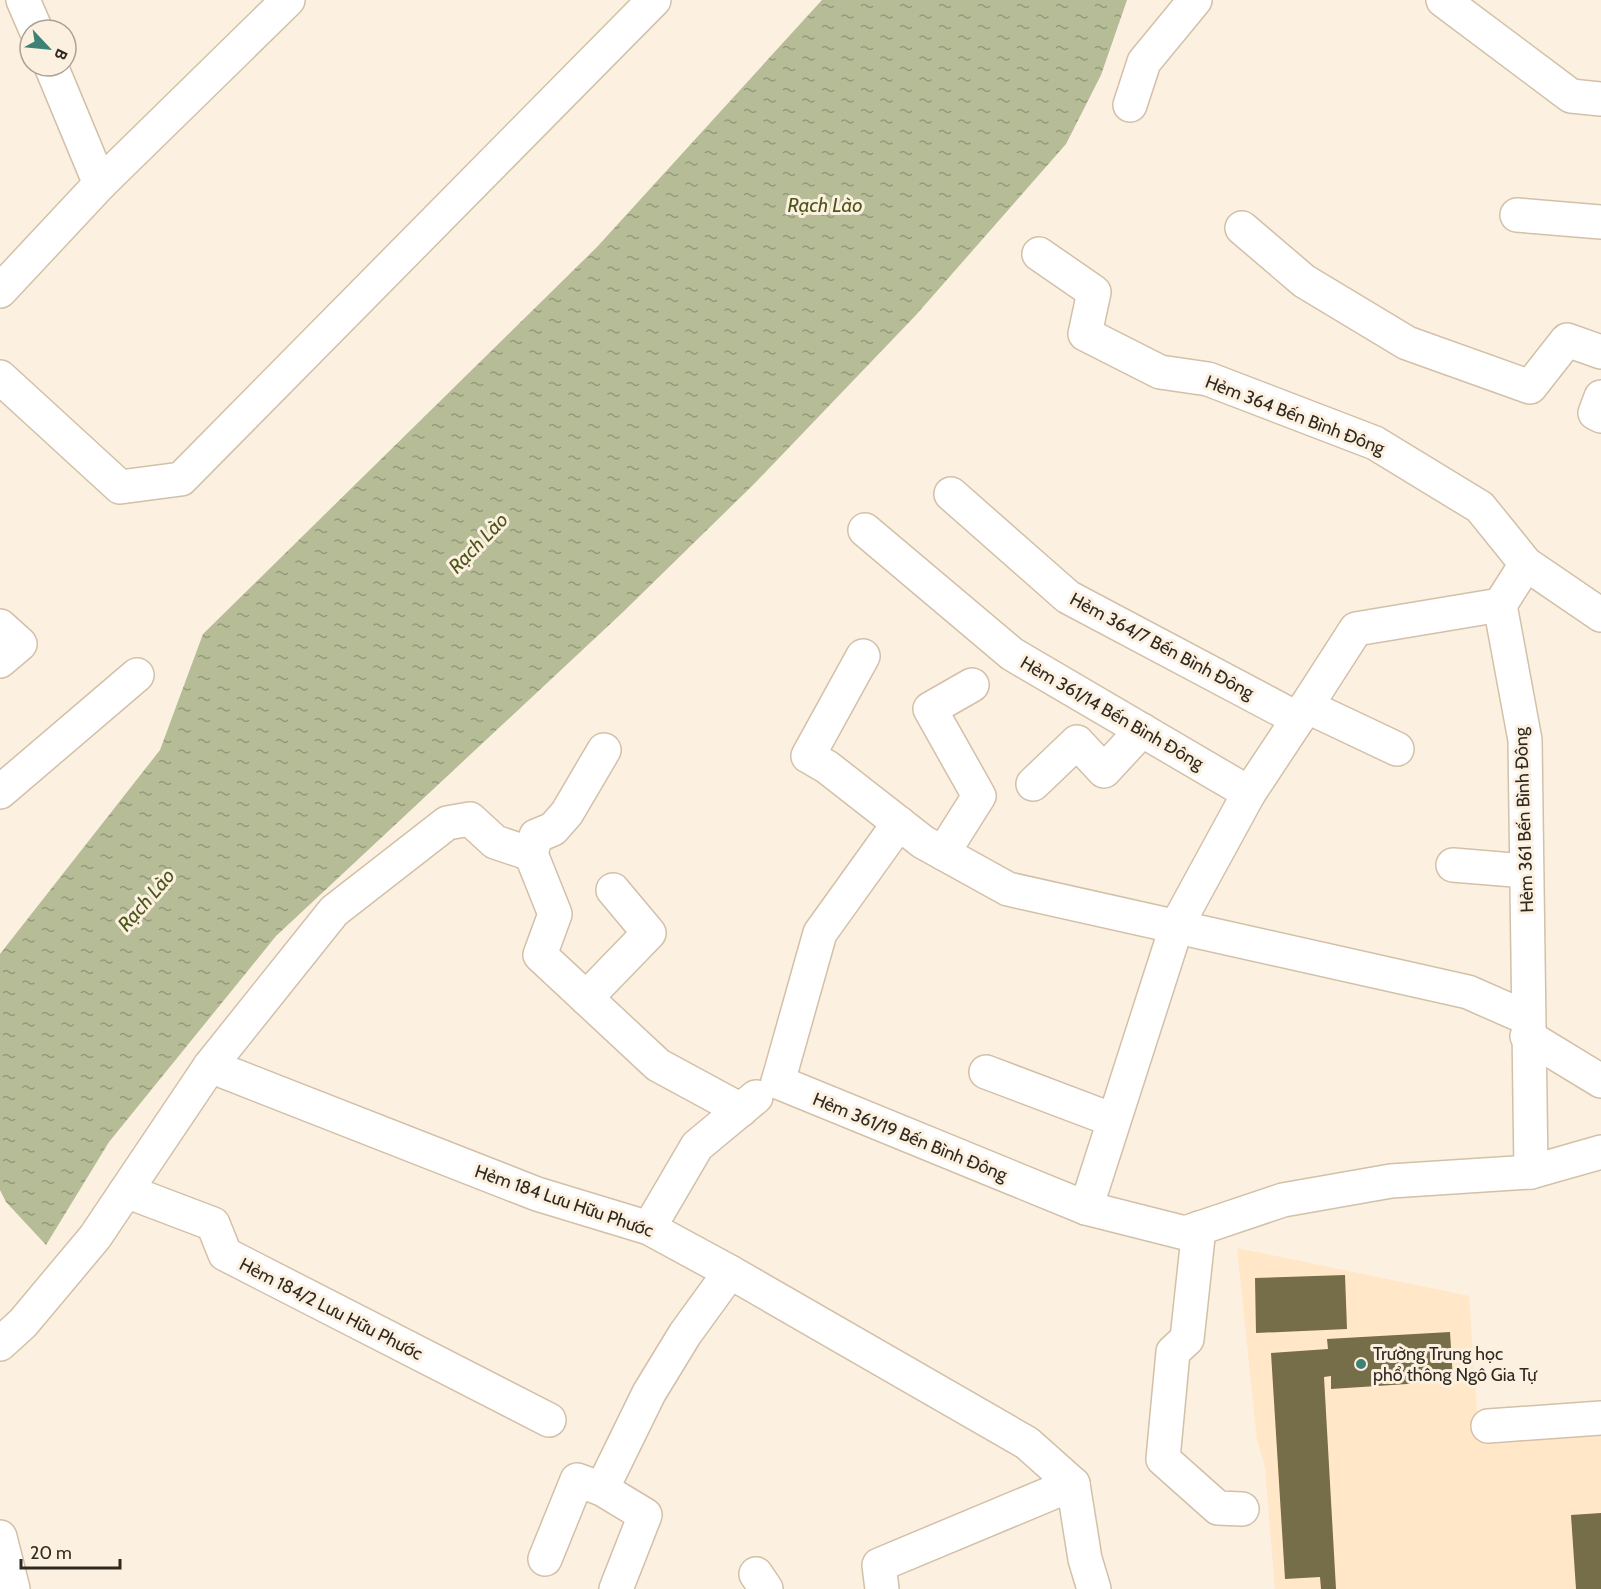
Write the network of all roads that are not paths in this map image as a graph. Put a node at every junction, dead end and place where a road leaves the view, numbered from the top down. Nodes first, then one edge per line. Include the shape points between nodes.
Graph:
1 (23, 0) edge
2 (288, 0) edge
3 (654, 0) edge
4 (1196, 0) edge
5 (1458, 4) edge
6 (31, 18) edge
7 (56, 78) edge
8 (1601, 99) edge
9 (1130, 105) dead end
10 (100, 184) junction
11 (1517, 215) dead end
12 (1601, 222) edge
13 (1242, 228) dead end
14 (1039, 254) dead end
15 (0, 291) edge
16 (1601, 351) edge
17 (0, 376) edge
18 (1601, 397) edge
19 (1601, 416) edge
20 (951, 494) dead end
21 (864, 530) dead end
22 (1526, 564) junction
23 (1500, 605) junction
24 (1601, 615) edge
25 (0, 626) edge
26 (863, 656) dead end
27 (0, 661) edge
28 (137, 675) dead end
29 (972, 685) dead end
30 (1302, 712) junction
31 (1142, 730) junction
32 (1397, 749) dead end
33 (604, 750) dead end
34 (1033, 784) dead end
35 (0, 792) edge
36 (1249, 793) junction
37 (899, 823) junction
38 (943, 852) junction
39 (531, 854) junction
40 (1453, 865) dead end
41 (1526, 871) junction
42 (614, 890) dead end
43 (1177, 924) junction
44 (586, 998) junction
45 (1527, 1027) junction
46 (210, 1065) junction
47 (986, 1072) dead end
48 (1601, 1081) edge
49 (778, 1082) junction
50 (741, 1110) junction
51 (1113, 1120) junction
52 (1601, 1152) edge
53 (1531, 1172) junction
54 (126, 1191) junction
55 (1086, 1208) junction
56 (649, 1228) junction
57 (1199, 1228) junction
58 (730, 1272) junction
59 (0, 1344) edge
60 (1601, 1418) edge
61 (549, 1420) dead end
62 (1488, 1426) dead end
63 (1073, 1484) junction
64 (602, 1489) junction
65 (1242, 1509) dead end
66 (0, 1537) edge
67 (545, 1559) dead end
68 (13, 1589) edge
69 (616, 1589) edge
70 (882, 1589) edge
71 (1094, 1589) edge

1 - 6 street
2 - 10 street
3 - 17 street via 181,479 120,487
4 - 9 street via 1144,62
5 - 8 street via 1571,96
7 - 10 street
10 - 15 street
11 - 12 street
13 - 16 street via 1304,281 1407,343 1530,387 1567,340
14 - 22 street, Hẻm 364 Bến Bình Đông via 1094,292 1085,334 1161,372 1208,379 1375,443 1480,507
18 - 19 street via 1594,413
20 - 30 street, Hẻm 364/7 Bến Bình Đông via 1068,597
21 - 31 street, Hẻm 361/14 Bến Bình Đông via 1012,654
22 - 23 street
22 - 24 street, Hẻm 364 Bến Bình Đông
23 - 30 street via 1356,629
23 - 41 street, Hẻm 361 Bến Bình Đông via 1525,740
25 - 27 street via 20,644
26 - 37 street via 808,756
28 - 35 street
29 - 38 street via 930,708 979,796
30 - 32 street, Hẻm 364/7 Bến Bình Đông
30 - 36 street
31 - 34 street via 1104,771 1077,742
31 - 36 street, Hẻm 361/14 Bến Bình Đông
33 - 39 street via 567,813 553,829 536,836
36 - 43 street
37 - 38 street
37 - 49 street via 820,933
38 - 43 street via 1008,889
39 - 44 street via 555,914 540,955
39 - 46 street via 495,843 470,819 447,823 334,912
40 - 41 street
41 - 45 street, Hẻm 361 Bến Bình Đông
42 - 44 street via 649,933
43 - 45 street via 1468,992
43 - 51 street
44 - 50 street via 658,1065
45 - 48 street
45 - 53 street, Hẻm 361 Bến Bình Đông
46 - 54 street
46 - 56 street, Hẻm 184 Lưu Hữu Phước via 537,1194
47 - 51 street
49 - 50 street
49 - 55 street, Hẻm 361/19 Bến Bình Đông
50 - 56 street via 697,1146
51 - 55 street
52 - 53 street, Hẻm 361/19 Bến Bình Đông
53 - 57 street, Hẻm 361/19 Bến Bình Đông via 1391,1181 1283,1200
54 - 59 street via 95,1237 23,1323
54 - 61 street, Hẻm 184/2 Lưu Hữu Phước via 213,1224 225,1254
55 - 57 street, Hẻm 361/19 Bến Bình Đông via 1185,1233
56 - 58 street, Hẻm 184 Lưu Hữu Phước
57 - 65 street via 1187,1339 1173,1352 1163,1459 1218,1508
58 - 63 street, Hẻm 184 Lưu Hữu Phước via 1027,1443
58 - 64 street via 684,1334 649,1393
60 - 62 street
63 - 70 street via 879,1565
63 - 71 street
64 - 67 street via 578,1480
64 - 69 street via 645,1515
66 - 68 street

